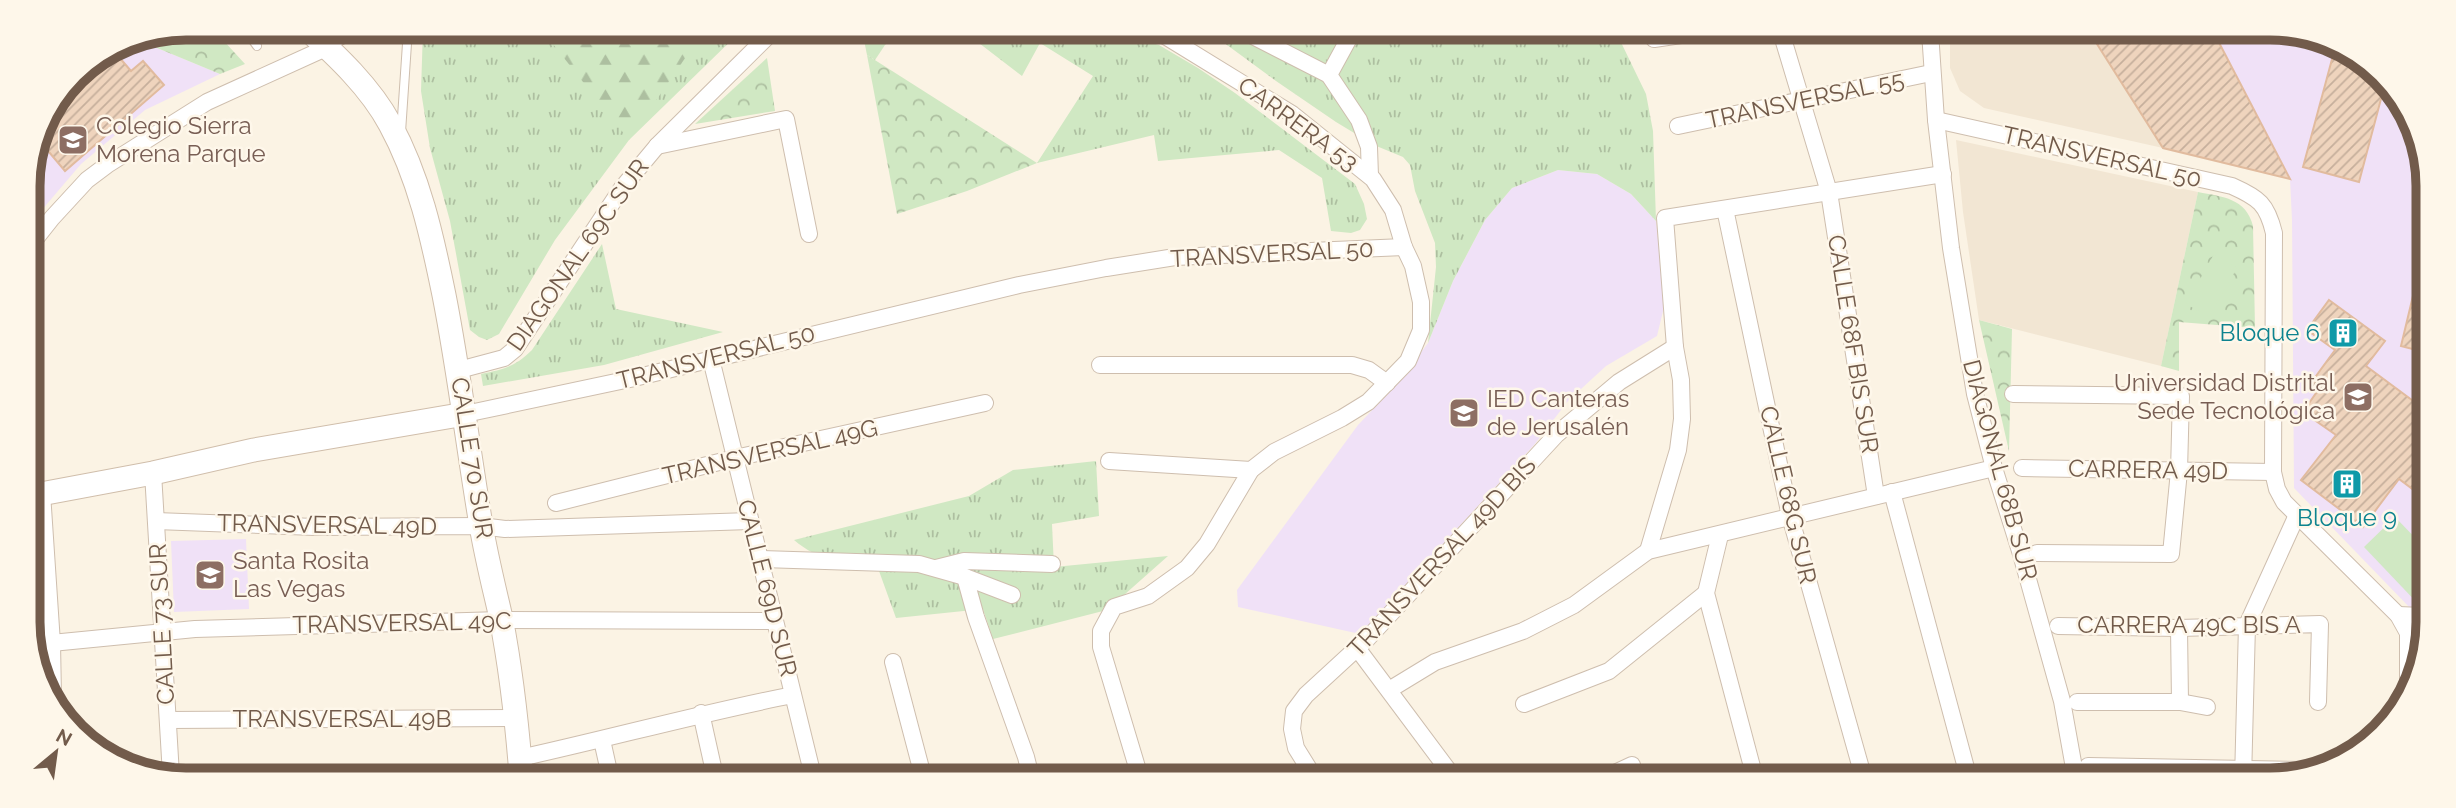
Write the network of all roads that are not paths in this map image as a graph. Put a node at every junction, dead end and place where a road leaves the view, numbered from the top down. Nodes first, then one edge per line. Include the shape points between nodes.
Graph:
1 (253, 40) edge
2 (319, 40) edge
3 (342, 40) edge
4 (407, 40) edge
5 (764, 40) edge
6 (1173, 40) edge
7 (1261, 40) edge
8 (1348, 40) edge
9 (1783, 40) edge
10 (1930, 40) edge
11 (257, 46) dead end
12 (327, 47) junction
13 (1931, 73) junction
14 (1329, 75) junction
15 (1802, 100) junction
16 (1936, 120) junction
17 (1678, 126) dead end
18 (400, 145) junction
19 (657, 146) junction
20 (1943, 174) junction
21 (1370, 176) junction
22 (1829, 192) junction
23 (1725, 208) junction
24 (41, 232) edge
25 (809, 234) dead end
26 (1404, 247) junction
27 (1675, 347) junction
28 (711, 359) junction
29 (1100, 366) dead end
30 (459, 370) junction
31 (1387, 383) junction
32 (2013, 394) dead end
33 (985, 402) dead end
34 (465, 414) junction
35 (735, 458) junction
36 (1108, 461) dead end
37 (1994, 468) junction
38 (2022, 468) dead end
39 (1251, 470) junction
40 (2179, 471) junction
41 (153, 472) junction
42 (2273, 472) junction
43 (40, 493) edge
44 (1884, 494) junction
45 (556, 503) dead end
46 (2297, 515) junction
47 (1790, 516) junction
48 (156, 521) junction
49 (750, 521) junction
50 (481, 526) junction
51 (40, 533) edge
52 (1720, 534) junction
53 (1648, 551) junction
54 (2037, 553) dead end
55 (760, 559) junction
56 (1052, 564) dead end
57 (934, 568) junction
58 (965, 577) junction
59 (1706, 593) junction
60 (1012, 594) dead end
61 (2398, 615) junction
62 (2416, 616) edge
63 (501, 620) junction
64 (775, 621) junction
65 (2247, 625) junction
66 (2058, 626) dead end
67 (2179, 628) junction
68 (162, 632) junction
69 (52, 643) junction
70 (42, 644) edge
71 (1357, 648) junction
72 (2414, 648) edge
73 (894, 662) dead end
74 (53, 681) edge
75 (1390, 690) junction
76 (793, 695) junction
77 (2077, 702) dead end
78 (2180, 702) junction
79 (2318, 702) dead end
80 (1524, 704) dead end
81 (2207, 707) dead end
82 (701, 713) junction
83 (516, 718) junction
84 (168, 720) junction
85 (602, 740) junction
86 (1632, 765) dead end
87 (2088, 766) dead end
88 (171, 767) edge
89 (521, 767) edge
90 (1308, 767) edge
91 (1446, 767) edge
92 (1627, 767) edge
93 (1752, 767) edge
94 (1861, 767) edge
95 (1965, 767) edge
96 (2074, 767) edge
97 (2109, 767) edge
98 (2244, 767) edge
99 (608, 768) edge
100 (713, 768) edge
101 (811, 768) edge
102 (921, 768) edge
103 (1029, 768) edge
104 (1137, 768) edge

1 - 11 lane
2 - 12 street, CALLE 70 SUR
3 - 12 lane
4 - 18 lane, CALLE 70 SUR
5 - 19 street, DIAGONAL 69C SUR
6 - 21 street, CARRERA 53 via 1292,114
7 - 14 street
8 - 14 street
9 - 15 street, CALLE 68F BIS SUR
10 - 13 street, DIAGONAL 68B SUR
12 - 18 street, CALLE 70 SUR via 376,103
12 - 24 street via 207,102 107,165 87,180
13 - 15 street, TRANSVERSAL 55
13 - 16 street, DIAGONAL 68B SUR
14 - 21 street via 1359,120 1369,146
15 - 17 street, TRANSVERSAL 55
15 - 22 street, CALLE 68F BIS SUR
16 - 20 street, DIAGONAL 68B SUR
16 - 42 street, TRANSVERSAL 50 via 2232,186 2263,204 2274,233
18 - 30 street, CALLE 70 SUR via 436,254
19 - 25 street via 786,119
19 - 30 street, DIAGONAL 69C SUR via 622,188 515,349 504,358
20 - 22 street
20 - 37 street, DIAGONAL 68B SUR via 1975,394
21 - 26 street, CARRERA 53 via 1393,210
22 - 23 street
22 - 44 street, CALLE 68F BIS SUR
23 - 27 street via 1665,218
23 - 47 street, CALLE 68G SUR
26 - 28 street, TRANSVERSAL 50 via 1175,257 1019,285
26 - 31 street, CARRERA 53 via 1421,302 1421,330 1408,361
27 - 53 street via 1681,380 1678,450
27 - 71 street, TRANSVERSAL 49D BIS via 1619,382 1557,435
28 - 34 street, TRANSVERSAL 50
28 - 35 street, CALLE 69D SUR
29 - 31 street via 1352,365 1370,370
30 - 34 street, CALLE 70 SUR
31 - 39 street, CARRERA 53 via 1368,402 1274,452
32 - 40 street via 2181,396
33 - 35 street, TRANSVERSAL 49G
34 - 41 street, TRANSVERSAL 50
34 - 50 street, CALLE 70 SUR
35 - 45 street, TRANSVERSAL 49G
35 - 49 street, CALLE 69D SUR
36 - 39 street
37 - 44 street
37 - 96 street, DIAGONAL 68B SUR via 2062,701
38 - 40 street, CARRERA 49D
39 - 104 street via 1207,544 1187,568 1148,596 1114,607 1101,631 1101,648
40 - 42 street, CARRERA 49D
40 - 54 street via 2171,554
41 - 43 street, TRANSVERSAL 50
41 - 48 street, CALLE 73 SUR
42 - 46 street via 2280,496
44 - 47 street
44 - 95 street, CALLE 68F BIS SUR
46 - 61 street
46 - 65 street
47 - 52 street
47 - 94 street, CALLE 68G SUR
48 - 50 street, TRANSVERSAL 49D via 315,527
48 - 68 street, CALLE 73 SUR
49 - 50 street, TRANSVERSAL 49D
49 - 55 street, CALLE 69D SUR
50 - 63 street, CALLE 70 SUR
51 - 69 street
52 - 53 street
52 - 59 street
53 - 75 street via 1574,605 1523,631 1435,662
55 - 57 street
55 - 64 street, CALLE 69D SUR
56 - 57 street via 964,561
57 - 58 street
58 - 60 street
58 - 103 street
59 - 80 street via 1609,671
59 - 93 street
61 - 62 street
61 - 72 street
63 - 64 street, TRANSVERSAL 49C
63 - 68 street, TRANSVERSAL 49C
63 - 83 street, CALLE 70 SUR
64 - 76 street, CALLE 69D SUR
65 - 67 street, CARRERA 49C BIS A
65 - 79 street, CARRERA 49C BIS A via 2320,624
65 - 98 street
66 - 67 street, CARRERA 49C BIS A
67 - 78 street
68 - 69 street, TRANSVERSAL 49C
68 - 84 street, CALLE 73 SUR
69 - 70 street, TRANSVERSAL 49C
69 - 74 street
71 - 75 street
71 - 90 street, TRANSVERSAL 49D BIS via 1294,711 1296,748
73 - 102 street
75 - 91 street
76 - 82 street
76 - 101 street, CALLE 69D SUR
77 - 78 street
78 - 81 street
82 - 85 street
82 - 100 street
83 - 84 street, TRANSVERSAL 49B
83 - 89 street, CALLE 70 SUR
84 - 88 street, CALLE 73 SUR
85 - 89 street
85 - 99 street
86 - 92 street
87 - 97 street

